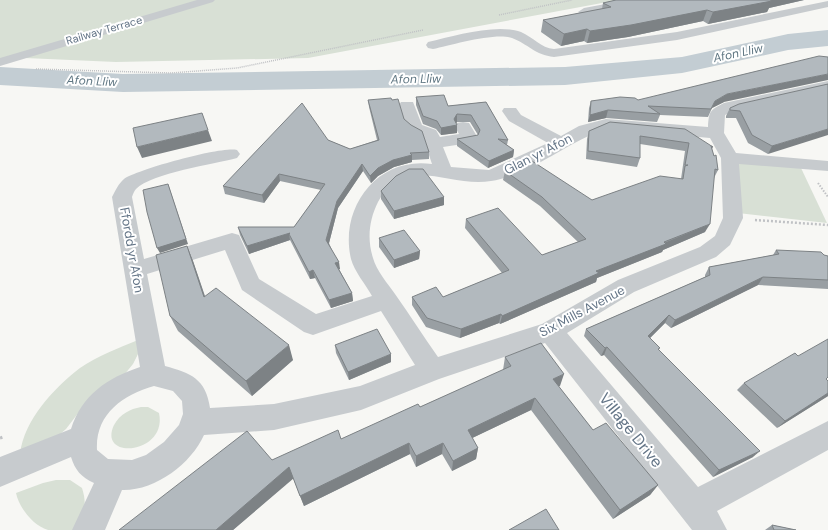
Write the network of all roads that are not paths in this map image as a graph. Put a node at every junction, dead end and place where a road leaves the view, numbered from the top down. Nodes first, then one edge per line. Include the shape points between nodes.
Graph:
1 (209, 0) edge
2 (645, 0) edge
3 (828, 4) edge
4 (584, 12) edge
5 (433, 45) dead end
6 (0, 62) edge
7 (828, 85) edge
8 (407, 105) dead end
9 (510, 111) dead end
10 (463, 127) dead end
11 (716, 133) junction
12 (434, 143) junction
13 (560, 144) junction
14 (231, 154) dead end
15 (730, 158) junction
16 (828, 166) edge
17 (443, 171) junction
18 (136, 269) junction
19 (387, 300) junction
20 (550, 331) junction
21 (432, 370) junction
22 (154, 375) junction
23 (196, 422) junction
24 (828, 436) edge
25 (82, 438) junction
26 (0, 472) edge
27 (113, 476) junction
28 (694, 506) junction
29 (88, 530) edge
30 (710, 530) edge

1 - 6 street, Railway Terrace
2 - 4 street
3 - 5 street via 714,29 601,48 544,53 511,33 484,35
7 - 11 street via 721,110 717,113
8 - 12 street via 415,128 430,134
9 - 13 street via 515,118
10 - 12 street via 470,138
11 - 13 street, Glan yr Afon via 606,124 585,130
11 - 15 street, Six Mills Avenue
12 - 17 street
13 - 17 street, Glan yr Afon via 490,176
14 - 18 street, Ffordd yr Afon via 155,174 131,184 124,190 122,197
15 - 16 street
15 - 20 street, Six Mills Avenue via 733,218 723,240 708,252 626,286
17 - 19 street, Glan yr Afon via 427,169 393,175 373,194 363,212 358,232 362,260
18 - 19 street via 232,240 250,284 313,325
18 - 22 street, Ffordd yr Afon
19 - 21 street, Glan yr Afon
20 - 21 street, Six Mills Avenue
20 - 28 street, Village Drive
21 - 23 street, Six Mills Avenue via 361,398 318,409 274,417
22 - 23 street via 170,376 184,382 193,392 197,406
22 - 25 street via 138,378 107,396 95,408 86,423
23 - 27 street via 187,439 173,455 154,467 134,475
24 - 28 street
25 - 26 street
25 - 27 street via 83,452 88,463 99,472
27 - 29 street
28 - 30 street, Village Drive

